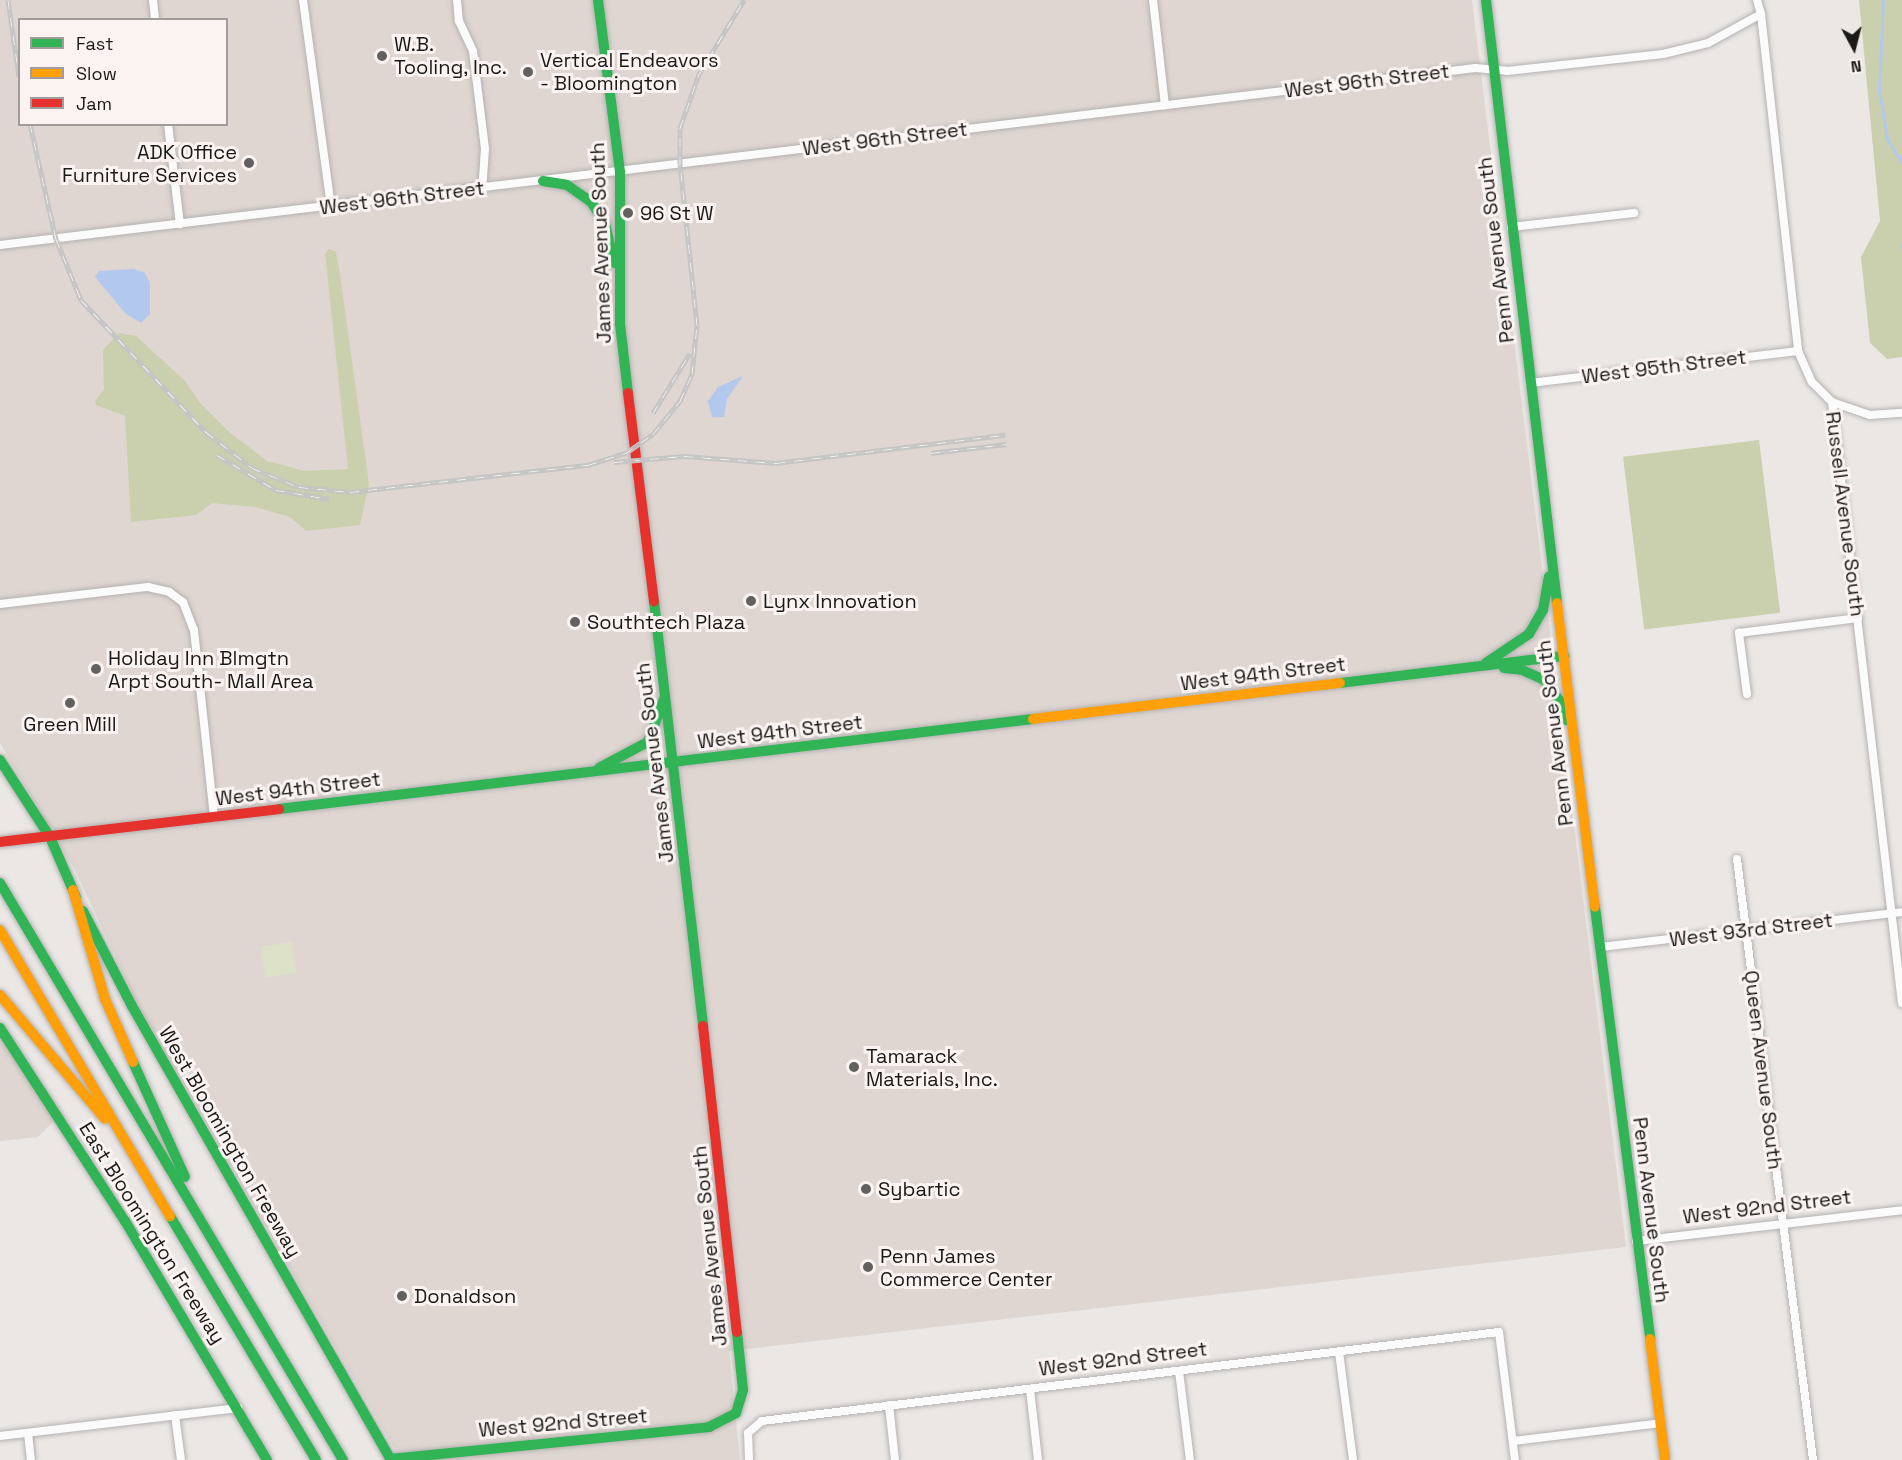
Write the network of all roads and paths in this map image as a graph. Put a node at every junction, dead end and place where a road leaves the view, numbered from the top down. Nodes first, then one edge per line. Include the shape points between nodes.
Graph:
1 (153, 0) edge
2 (303, 0) edge
3 (457, 0) edge
4 (598, 0) edge
5 (1153, 0) edge
6 (1486, 0) edge
7 (1756, 0) edge
8 (1761, 14) junction
9 (155, 18) edge
10 (1494, 70) junction
11 (1165, 105) junction
12 (168, 126) edge
13 (620, 172) junction
14 (543, 181) junction
15 (483, 188) junction
16 (331, 206) junction
17 (1634, 213) dead end
18 (180, 224) junction
19 (1511, 227) junction
20 (0, 245) edge
21 (618, 276) junction
22 (1798, 351) junction
23 (1530, 383) junction
24 (1832, 402) junction
25 (1902, 413) edge
26 (1551, 562) junction
27 (0, 604) edge
28 (1858, 618) junction
29 (1564, 657) junction
30 (1479, 667) junction
31 (665, 693) junction
32 (1747, 694) dead end
33 (1573, 734) junction
34 (0, 760) edge
35 (675, 763) junction
36 (588, 773) junction
37 (214, 818) junction
38 (50, 837) junction
39 (4, 842) edge
40 (1737, 859) dead end
41 (0, 884) edge
42 (73, 890) junction
43 (1902, 912) edge
44 (1890, 914) junction
45 (0, 930) edge
46 (1745, 931) junction
47 (1600, 947) junction
48 (0, 995) edge
49 (1902, 1003) edge
50 (0, 1028) edge
51 (132, 1151) junction
52 (1902, 1210) edge
53 (1783, 1224) junction
54 (210, 1234) junction
55 (1636, 1241) junction
56 (1340, 1352) junction
57 (1179, 1371) junction
58 (1030, 1389) junction
59 (889, 1405) junction
60 (238, 1408) junction
61 (736, 1413) joint
62 (176, 1415) junction
63 (1660, 1423) junction
64 (28, 1433) junction
65 (0, 1436) edge
66 (1513, 1441) junction
67 (32, 1460) edge
68 (181, 1460) edge
69 (267, 1460) edge
70 (316, 1460) edge
71 (343, 1460) edge
72 (391, 1460) edge
73 (749, 1460) edge
74 (896, 1460) edge
75 (1038, 1460) edge
76 (1190, 1460) edge
77 (1353, 1460) edge
78 (1515, 1460) edge
79 (1665, 1460) edge
80 (1813, 1460) edge

1 - 9 street
2 - 16 street
3 - 15 street via 459,21 473,51 485,149
4 - 13 main road, James Avenue South
5 - 11 street
6 - 10 main road, Penn Avenue South
7 - 8 street, Russell Avenue South
8 - 10 street, West 96th Street via 1708,43 1686,49
8 - 22 street, Russell Avenue South
10 - 11 street, West 96th Street via 1464,69
10 - 19 main road, Penn Avenue South
11 - 13 street, West 96th Street
12 - 18 street
13 - 14 street, West 96th Street
13 - 21 main road, James Avenue South
14 - 15 street, West 96th Street
14 - 21 main road via 567,185 595,207 605,223
15 - 16 street, West 96th Street
16 - 18 street, West 96th Street
17 - 19 street
18 - 20 street, West 96th Street
19 - 23 main road, Penn Avenue South
21 - 31 main road, James Avenue South via 620,324
22 - 23 street, West 95th Street
22 - 24 street, Russell Avenue South via 1812,382
23 - 26 main road, Penn Avenue South
24 - 25 street via 1870,415
24 - 28 street, Russell Avenue South
26 - 29 main road, Penn Avenue South
26 - 30 main road via 1543,610 1529,634
27 - 37 street via 148,587 169,592 183,602 194,630
28 - 32 street via 1739,633
28 - 44 street, Russell Avenue South
29 - 30 main road, West 94th Street
29 - 33 main road, Penn Avenue South
30 - 33 main road via 1522,670 1544,680 1559,700
30 - 35 main road, West 94th Street
31 - 35 main road, James Avenue South
31 - 36 main road via 656,729 648,742
33 - 47 main road, Penn Avenue South
34 - 38 main road, West Bloomington Freeway
35 - 36 main road, West 94th Street
35 - 61 main road, James Avenue South via 744,1386
36 - 37 main road, West 94th Street
37 - 38 main road, West 94th Street
38 - 39 main road, West 94th Street
38 - 42 main road, West Bloomington Freeway
40 - 46 street, Queen Avenue South
41 - 54 main road
42 - 54 main road via 105,999
42 - 72 main road, West Bloomington Freeway via 132,1006
43 - 44 street, West 93rd Street
44 - 46 street, West 93rd Street
44 - 49 street, Russell Avenue South
45 - 51 main road
46 - 47 street, West 93rd Street
46 - 53 street, Queen Avenue South
47 - 55 main road, Penn Avenue South
48 - 51 main road
50 - 60 main road, East Bloomington Freeway via 126,1221
51 - 70 main road
52 - 53 street, West 92nd Street
53 - 55 street, West 92nd Street
53 - 80 street, Queen Avenue South
54 - 71 main road
55 - 63 main road, Penn Avenue South
56 - 57 street, West 92nd Street
56 - 66 street, West 92nd Street via 1499,1332
56 - 77 street
57 - 58 street, West 92nd Street
57 - 76 street
58 - 59 street, West 92nd Street
58 - 75 street
59 - 73 street, West 92nd Street via 767,1420 752,1426 747,1440
59 - 74 street
60 - 62 street
60 - 69 main road, East Bloomington Freeway
61 - 72 main road, West 92nd Street via 708,1427
62 - 64 street
62 - 68 street
63 - 66 street
63 - 79 main road, Penn Avenue South
64 - 65 street
64 - 67 street
66 - 78 street

